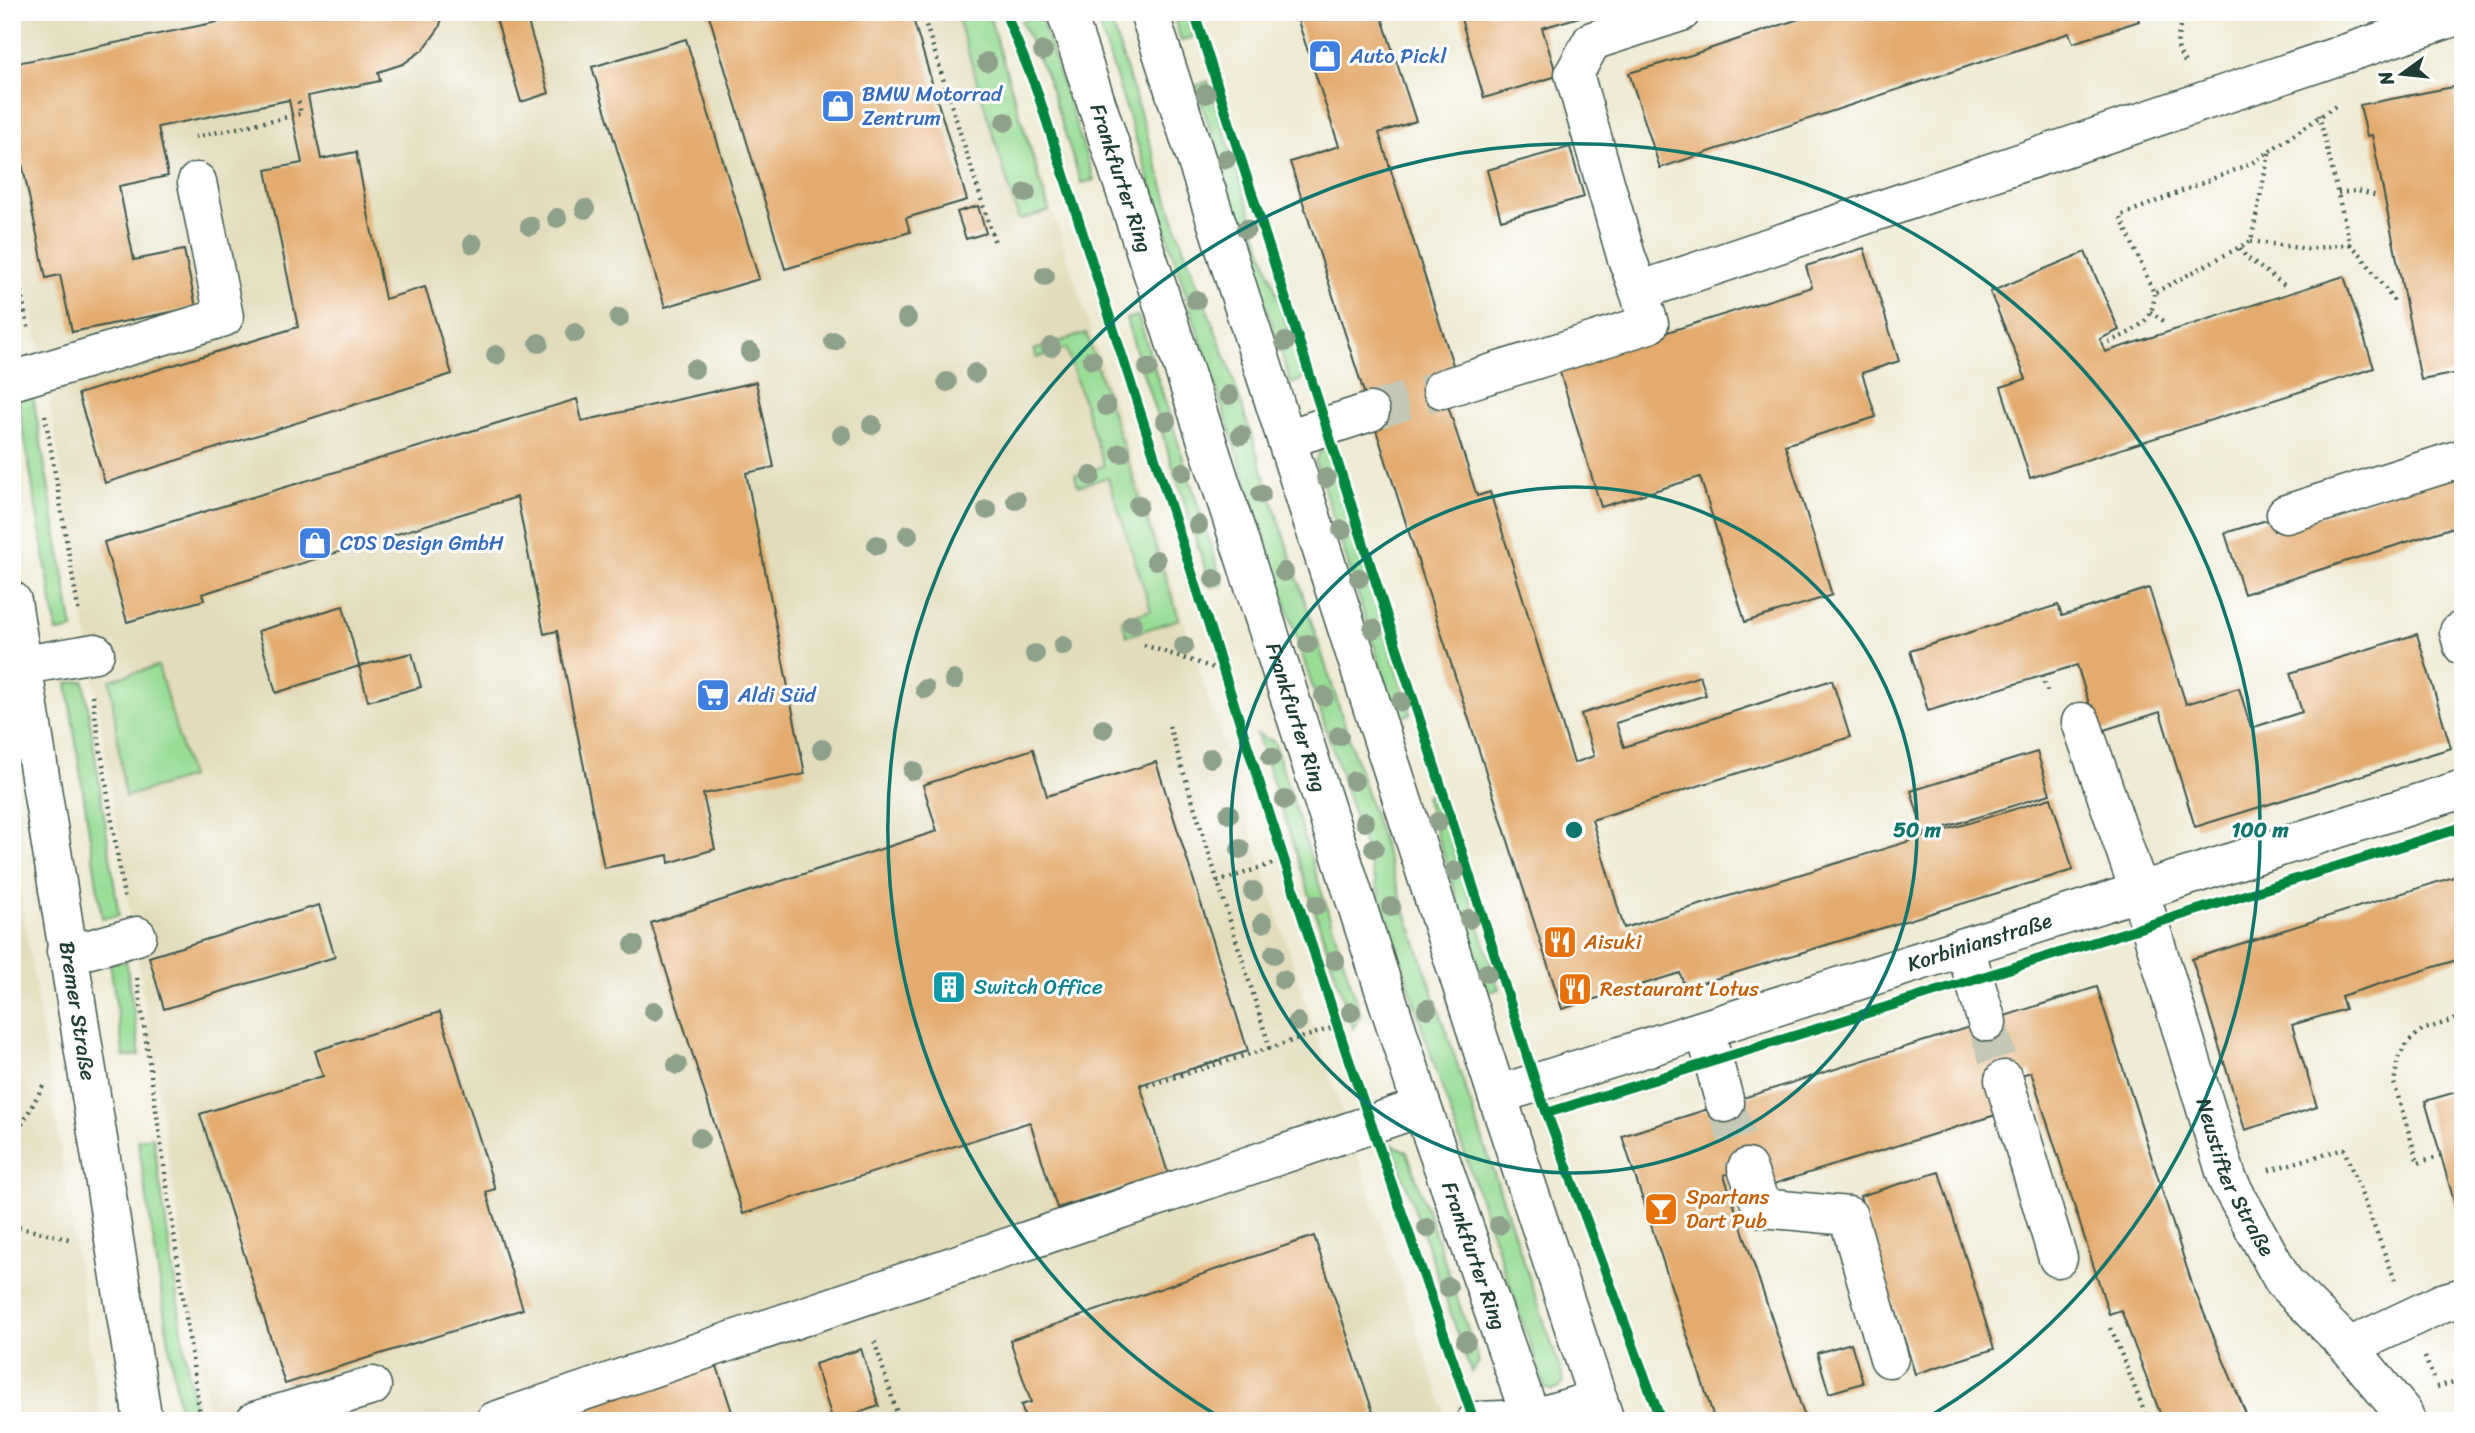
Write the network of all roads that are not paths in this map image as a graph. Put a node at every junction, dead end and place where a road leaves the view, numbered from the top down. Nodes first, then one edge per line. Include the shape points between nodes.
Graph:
1 (1066, 12) edge
2 (1149, 12) edge
3 (1681, 12) edge
4 (2463, 14) edge
5 (197, 182) road end
6 (1639, 291) junction
7 (25, 378) edge
8 (1442, 389) tunnel mouth
9 (1370, 412) tunnel mouth
10 (1287, 439) junction
11 (2463, 458) edge
12 (2286, 514) dead end
13 (12, 601) edge
14 (2463, 631) edge
15 (2463, 646) edge
16 (90, 654) road end
17 (24, 665) junction
18 (2080, 742) dead end
19 (2463, 789) edge
20 (2140, 893) junction
21 (134, 937) road end
22 (1965, 948) junction
23 (66, 951) junction
24 (1987, 1022) tunnel mouth
25 (1705, 1031) junction
26 (2004, 1080) tunnel mouth
27 (1497, 1095) junction
28 (1725, 1103) tunnel mouth
29 (1422, 1107) junction
30 (1747, 1168) tunnel mouth
31 (2057, 1258) dead end
32 (2463, 1297) edge
33 (2348, 1347) junction
34 (1889, 1358) dead end
35 (372, 1386) dead end
36 (1602, 1410) edge
37 (1531, 1420) edge
38 (143, 1421) edge
39 (255, 1421) edge
40 (495, 1421) edge
41 (1476, 1421) edge
42 (2406, 1421) edge

1 - 29 main road, Frankfurter Ring
2 - 10 main road
3 - 6 main road via 1592,41 1574,74
4 - 6 main road
5 - 7 main road via 224,317
6 - 8 main road via 1649,324
9 - 10 main road
10 - 27 main road
11 - 12 main road
13 - 17 main road, Bremer Straße
14 - 15 main road via 2459,632
16 - 17 main road
17 - 23 main road, Bremer Straße
18 - 20 main road, Neustifter Straße
19 - 20 main road, Korbinianstraße
20 - 22 main road, Korbinianstraße
20 - 33 main road, Neustifter Straße via 2228,1181 2284,1282
21 - 23 main road
22 - 24 main road
22 - 25 main road, Korbinianstraße
23 - 38 main road, Bremer Straße
25 - 27 main road, Korbinianstraße
25 - 28 main road
26 - 31 main road
27 - 36 main road
29 - 37 main road, Frankfurter Ring
29 - 40 main road
30 - 34 main road via 1762,1208 1848,1216
32 - 33 main road
33 - 42 main road, Neustifter Straße
35 - 39 main road
36 - 37 main road
37 - 41 main road

